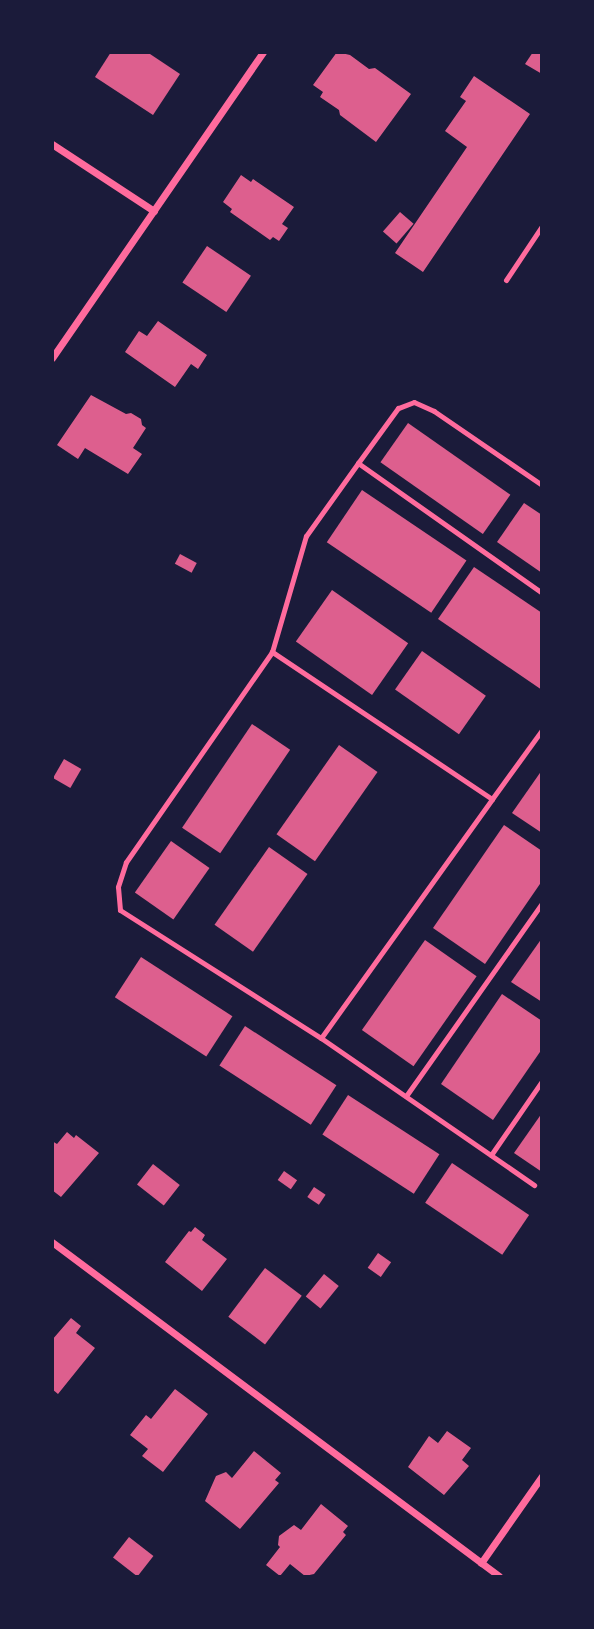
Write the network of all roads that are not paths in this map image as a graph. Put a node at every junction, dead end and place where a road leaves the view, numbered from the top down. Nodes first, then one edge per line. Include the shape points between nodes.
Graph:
1 (263, 52) edge
2 (52, 144) edge
3 (154, 211) junction
4 (541, 226) edge
5 (506, 280) dead end
6 (52, 358) edge
7 (358, 463) junction
8 (541, 485) edge
9 (541, 593) edge
10 (272, 652) junction
11 (541, 730) edge
12 (492, 799) junction
13 (541, 903) edge
14 (321, 1038) junction
15 (541, 1081) edge
16 (406, 1096) junction
17 (491, 1155) junction
18 (534, 1185) dead end
19 (52, 1242) edge
20 (541, 1476) edge
21 (481, 1563) junction
22 (499, 1577) edge

1 - 3 street
2 - 3 street
3 - 6 street
4 - 5 lane
7 - 8 lane via 398,408 414,402
7 - 9 lane
7 - 10 lane via 306,536
10 - 12 lane
10 - 14 lane via 126,862 118,887 120,910
11 - 12 lane
12 - 14 lane
13 - 16 lane
14 - 16 lane
15 - 17 lane
16 - 17 lane
17 - 18 lane
19 - 21 street
20 - 21 street
21 - 22 street

